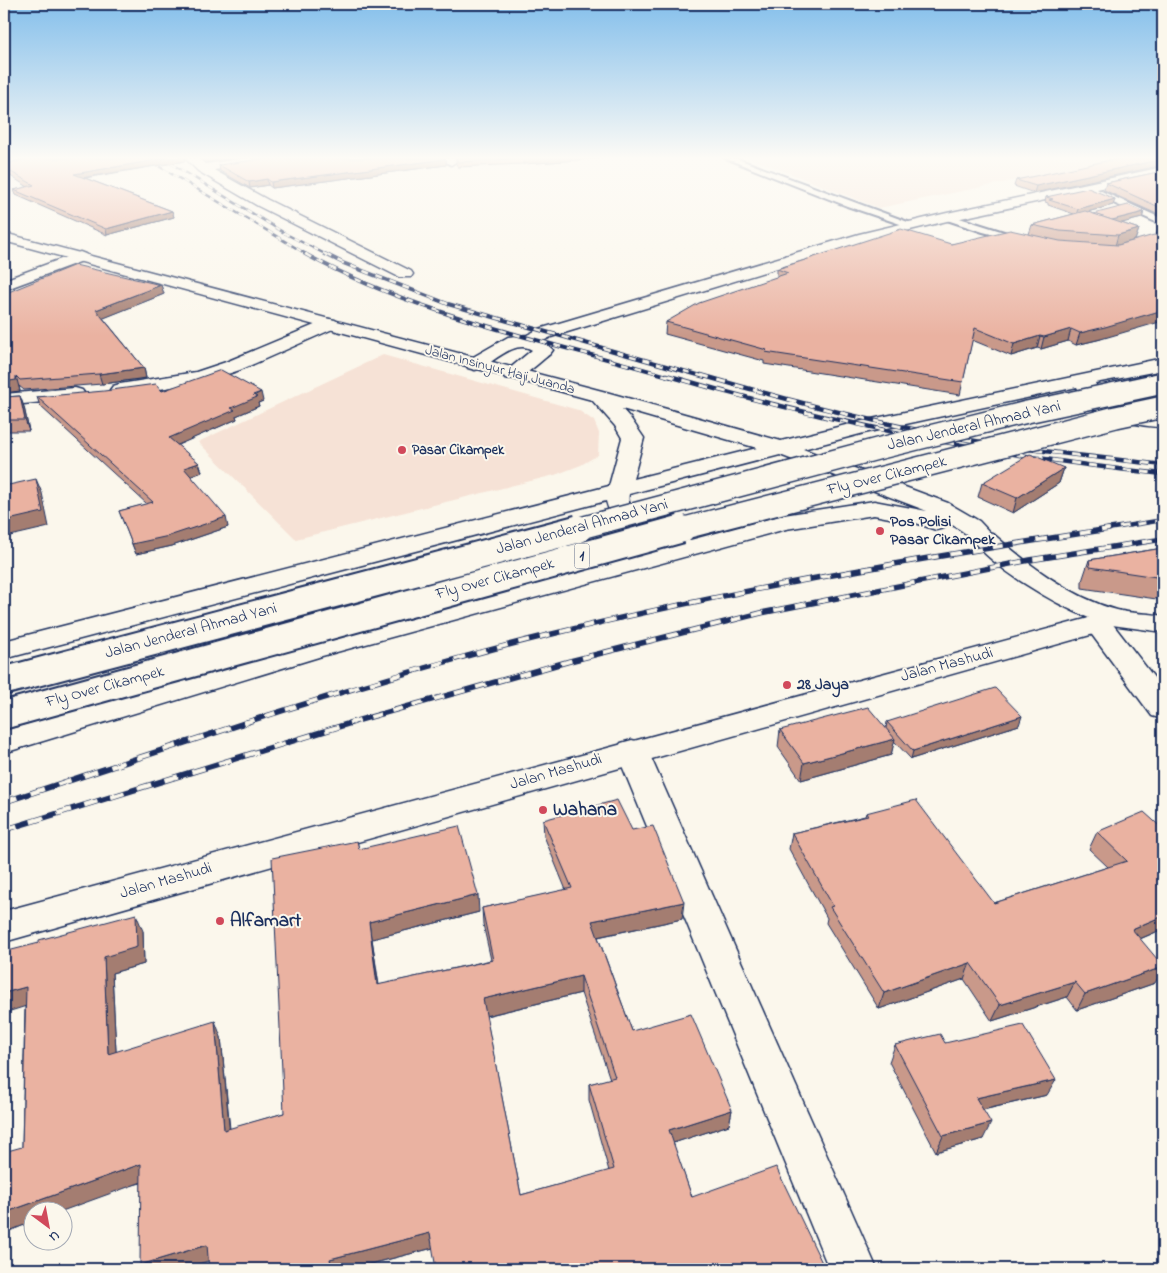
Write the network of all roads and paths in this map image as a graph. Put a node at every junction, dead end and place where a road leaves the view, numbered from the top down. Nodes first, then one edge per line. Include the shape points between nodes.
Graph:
1 (292, 217) edge
2 (890, 217) edge
3 (942, 217) edge
4 (951, 217) edge
5 (1154, 217) edge
6 (912, 225) junction
7 (1163, 225) edge
8 (1163, 232) edge
9 (1030, 236) edge
10 (4, 237) edge
11 (1133, 246) edge
12 (80, 257) junction
13 (405, 274) dead end
14 (4, 285) edge
15 (329, 324) junction
16 (530, 340) junction
17 (475, 364) junction
18 (1163, 364) edge
19 (512, 374) junction
20 (1084, 380) junction
21 (1163, 383) edge
22 (599, 396) junction
23 (4, 400) edge
24 (1163, 407) edge
25 (1163, 421) edge
26 (781, 448) junction
27 (881, 485) junction
28 (619, 491) junction
29 (784, 522) junction
30 (983, 538) junction
31 (703, 544) junction
32 (1102, 620) junction
33 (1163, 624) edge
34 (4, 650) edge
35 (4, 681) edge
36 (1163, 709) edge
37 (4, 715) edge
38 (4, 742) edge
39 (632, 751) junction
40 (4, 927) edge
41 (854, 1269) edge

1 - 13 main road
2 - 6 lane
3 - 6 main road
4 - 9 lane via 986,230
5 - 7 lane
6 - 16 main road
8 - 11 lane via 1161,238
10 - 12 main road, Jalan Insinyur Haji Juanda
12 - 14 main road
12 - 15 main road, Jalan Insinyur Haji Juanda
15 - 17 main road, Jalan Insinyur Haji Juanda
15 - 23 main road via 233,366 198,377 93,393
16 - 17 main road via 514,341
16 - 19 main road via 544,350
17 - 19 main road, Jalan Insinyur Haji Juanda
18 - 20 main road
19 - 22 main road, Jalan Insinyur Haji Juanda
20 - 25 main road via 1096,402 1130,417
20 - 26 main road via 882,422
21 - 35 main road, Jalan Jenderal Ahmad Yani / 1, bridge via 1027,412 872,451
22 - 26 main road, Jalan Insinyur Haji Juanda
22 - 28 main road via 633,438
24 - 37 main road, Fly Over Cikampek / 1, bridge via 645,538
26 - 27 main road, Jalan Insinyur Haji Juanda
26 - 28 main road
27 - 29 main road
27 - 30 main road, Jalan Insinyur Haji Juanda via 940,508 971,526
28 - 31 main road via 620,510 637,528 651,535
28 - 34 main road
29 - 30 main road via 874,508 922,517 959,534
29 - 31 main road
30 - 32 main road, Jalan Insinyur Haji Juanda via 1046,588
31 - 38 main road via 312,650
32 - 33 main road
32 - 36 main road
32 - 39 main road, Jalan Mashudi
39 - 40 main road, Jalan Mashudi
39 - 41 main road

